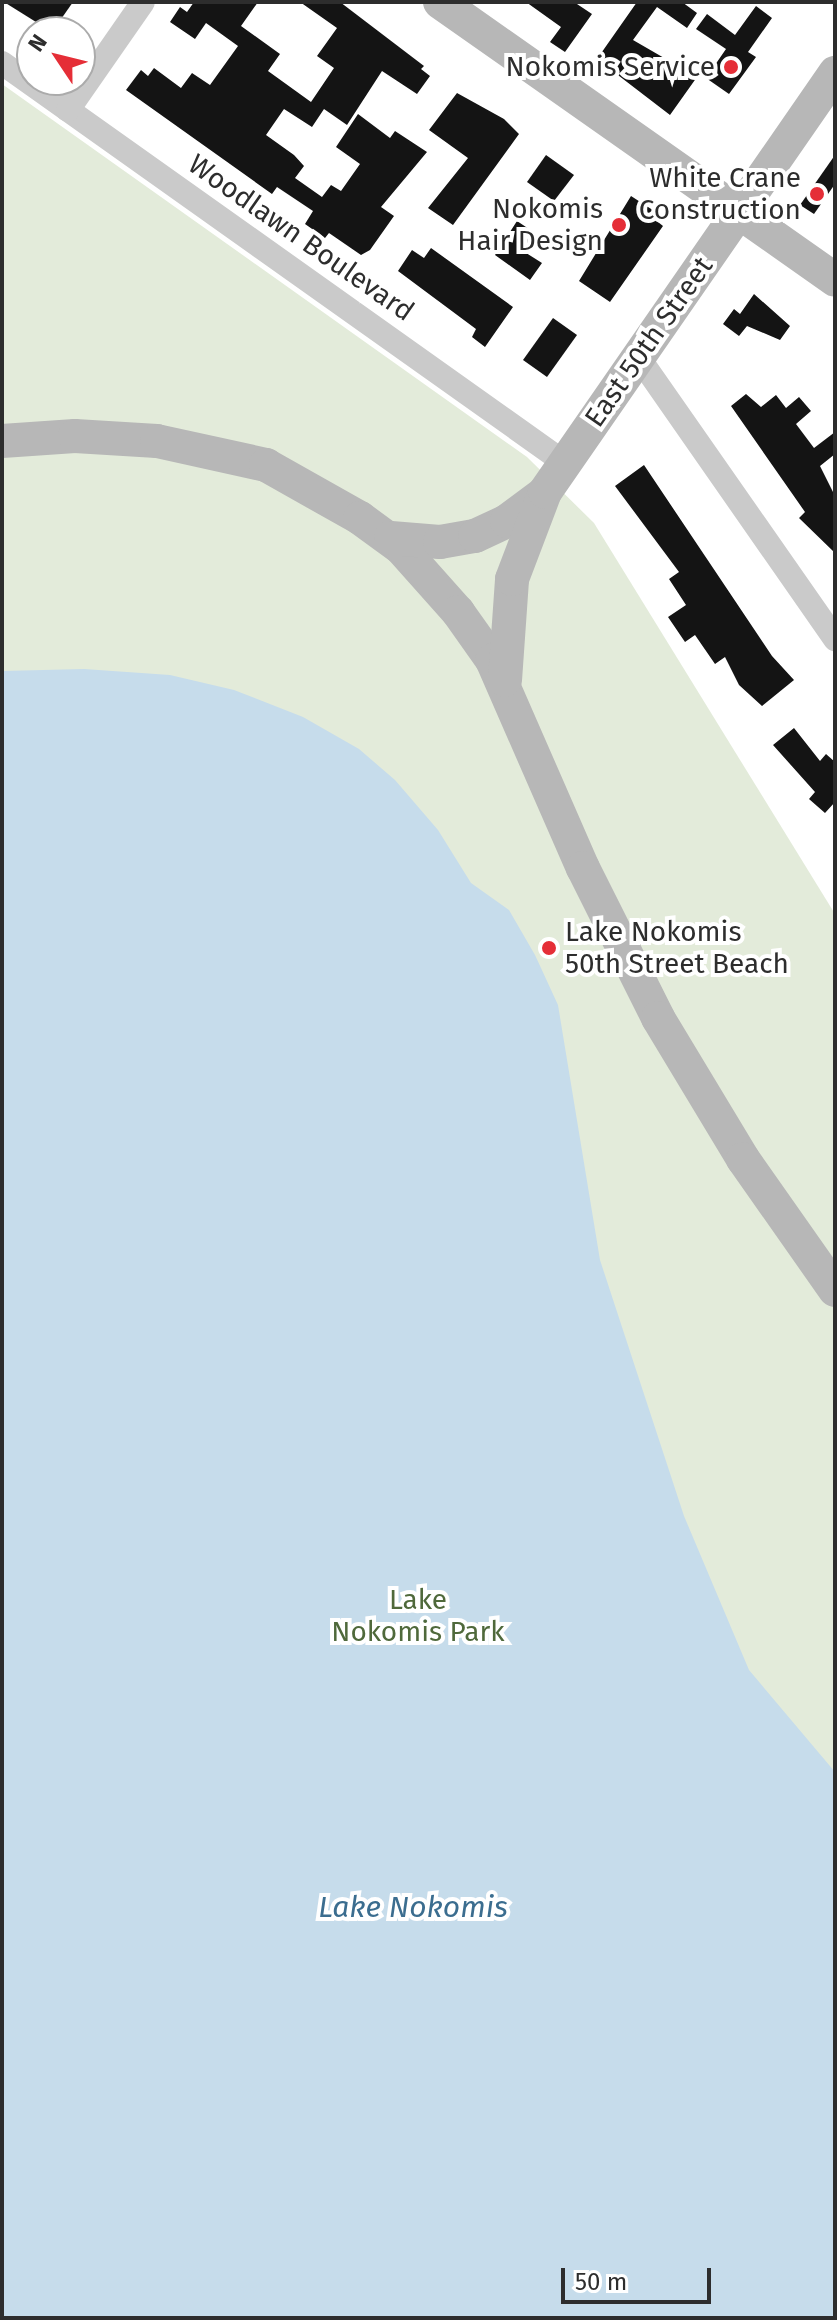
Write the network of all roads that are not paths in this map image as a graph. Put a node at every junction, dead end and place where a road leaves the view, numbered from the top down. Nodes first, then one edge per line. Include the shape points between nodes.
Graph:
1 (143, 2) edge
2 (440, 2) edge
3 (2, 63) edge
4 (835, 73) edge
5 (68, 110) junction
6 (737, 213) junction
7 (835, 280) edge
8 (639, 358) junction
9 (2, 441) edge
10 (565, 463) junction
11 (545, 492) junction
12 (391, 538) junction
13 (835, 639) edge
14 (505, 685) junction
15 (835, 1290) edge

1 - 5 street
2 - 6 street
3 - 5 street, Woodlawn Boulevard
4 - 6 street, East 50th Street
5 - 10 street, Woodlawn Boulevard
6 - 7 street via 764,226
6 - 8 street, East 50th Street
8 - 10 street, East 50th Street
8 - 13 street
9 - 12 street via 75,436 157,441 266,465
10 - 11 street, East 50th Street
11 - 12 street, East 50th Street via 507,521 475,536 440,542
11 - 14 street, East 50th Street via 512,579
12 - 14 street via 466,621
14 - 15 street via 578,858 652,1007 723,1129

